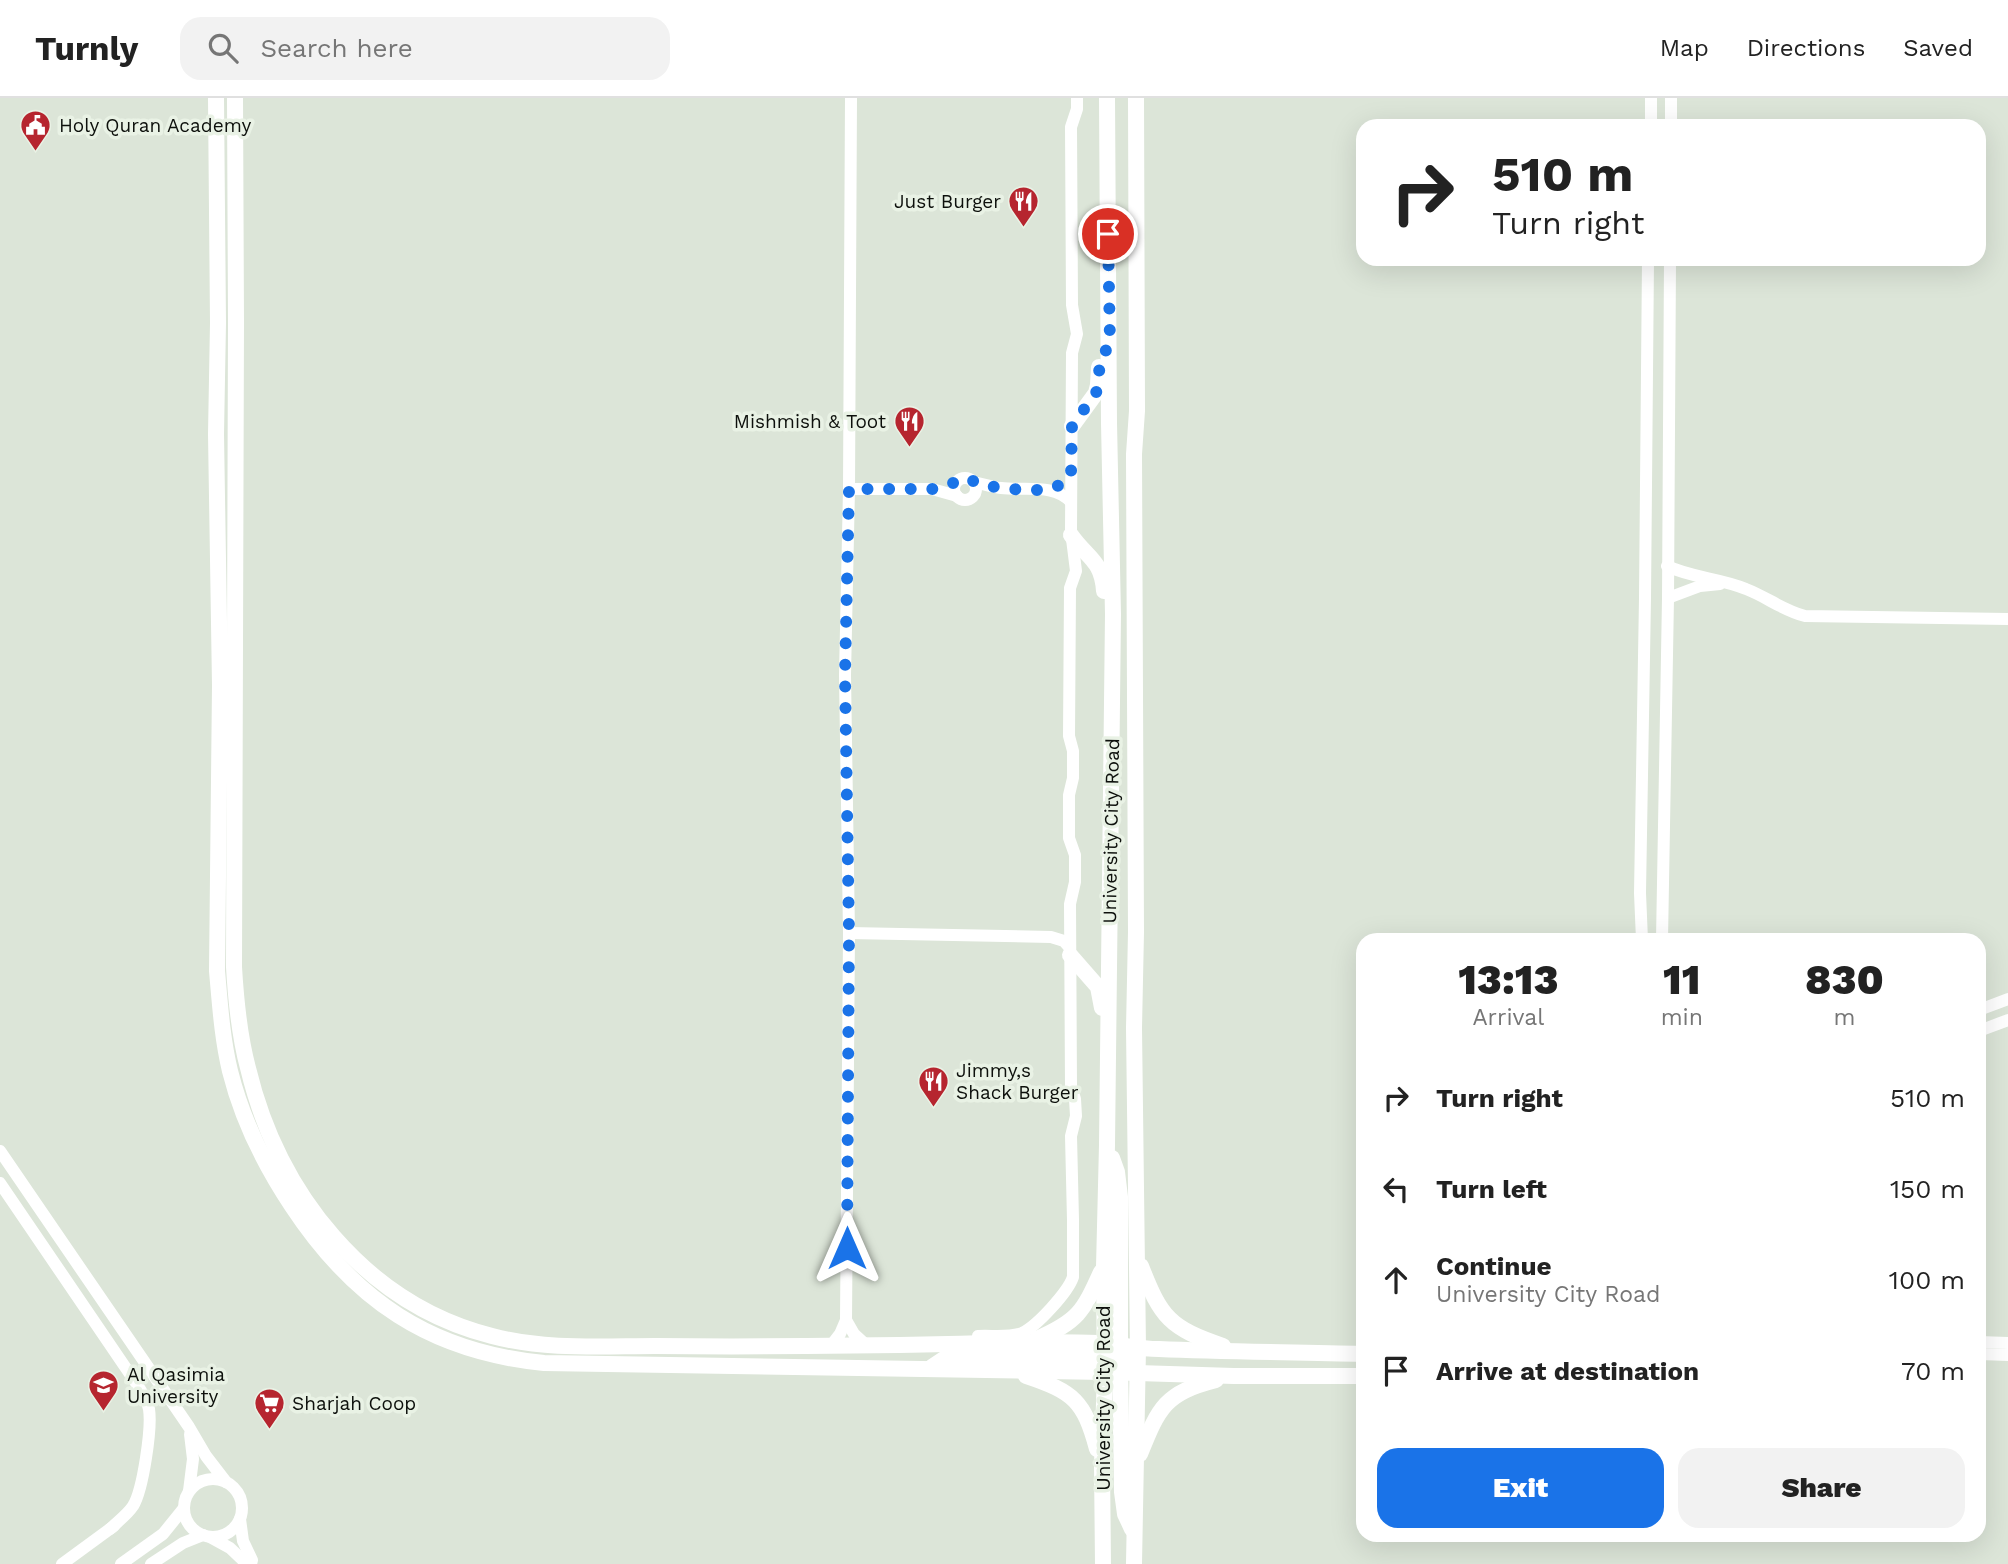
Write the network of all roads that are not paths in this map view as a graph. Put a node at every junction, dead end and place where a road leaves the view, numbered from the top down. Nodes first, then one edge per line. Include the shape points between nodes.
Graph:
1 (216, 98) edge
2 (235, 98) edge
3 (851, 98) edge
4 (1077, 98) edge
5 (1107, 98) edge
6 (1136, 98) edge
7 (1651, 98) edge
8 (1671, 98) edge
9 (1651, 119) edge
10 (1671, 119) edge
11 (1648, 266) edge
12 (1670, 266) edge
13 (1110, 343) junction
14 (1072, 426) junction
15 (1071, 475) junction
16 (957, 481) junction
17 (974, 488) junction
18 (849, 489) junction
19 (932, 489) junction
20 (1045, 490) junction
21 (957, 496) junction
22 (1071, 502) junction
23 (1071, 535) junction
24 (1667, 566) junction
25 (1731, 583) junction
26 (1668, 598) junction
27 (1113, 614) junction
28 (2008, 619) edge
29 (1070, 922) junction
30 (849, 933) junction
31 (1642, 933) edge
32 (1662, 933) edge
33 (1045, 936) junction
34 (1070, 951) junction
35 (2008, 999) edge
36 (1986, 1007) edge
37 (2008, 1020) edge
38 (1109, 1028) junction
39 (1986, 1028) edge
40 (1107, 1146) junction
41 (0, 1151) edge
42 (0, 1182) edge
43 (1138, 1256) junction
44 (1104, 1267) junction
45 (846, 1320) junction
46 (1986, 1342) edge
47 (1028, 1343) junction
48 (2008, 1343) edge
49 (954, 1344) junction
50 (867, 1346) junction
51 (830, 1347) junction
52 (1239, 1351) junction
53 (1356, 1354) edge
54 (1986, 1354) edge
55 (2008, 1354) edge
56 (1119, 1358) junction
57 (931, 1368) junction
58 (1010, 1371) junction
59 (1234, 1376) junction
60 (1356, 1376) edge
61 (189, 1427) junction
62 (1137, 1463) junction
63 (1101, 1465) junction
64 (226, 1482) junction
65 (190, 1490) junction
66 (184, 1508) junction
67 (240, 1518) junction
68 (1134, 1532) junction
69 (206, 1536) junction
70 (62, 1564) edge
71 (121, 1564) edge
72 (151, 1564) edge
73 (249, 1564) edge
74 (1103, 1564) edge
75 (1134, 1564) edge

1 - 57 main road via 217,971 230,1070 267,1164 300,1218 343,1271 394,1313 465,1348 544,1363
2 - 51 main road via 234,967 248,1070 278,1153 311,1210 355,1260 397,1294 469,1329 543,1344
3 - 18 street
4 - 14 street via 1071,127 1072,301 1077,330 1072,353
5 - 13 main road, University City Road
6 - 43 main road, University City Road
7 - 9 street
8 - 10 street
11 - 31 street
12 - 24 street
13 - 14 main road via 1100,361 1096,393
13 - 27 main road, University City Road
14 - 15 street
15 - 20 street
15 - 22 street
16 - 17 street via 965,478
16 - 19 street
16 - 21 street
17 - 20 street
17 - 21 street via 970,499
18 - 19 street
18 - 30 street via 845,675
19 - 21 street
20 - 22 street via 1060,493
22 - 23 street
23 - 27 main road via 1102,573
23 - 29 street via 1076,571 1070,593 1073,778 1069,838 1075,855
24 - 25 street
24 - 26 street
25 - 26 street via 1700,586
25 - 28 street via 1805,616
26 - 32 street
27 - 38 main road, University City Road
29 - 33 street
29 - 34 street
30 - 33 street
30 - 45 street
33 - 34 street via 1060,939
34 - 38 main road via 1098,987
34 - 49 street via 1071,1086 1076,1116 1071,1136 1073,1277 1065,1293 1023,1332 967,1336
35 - 36 street
37 - 39 street
38 - 40 main road, University City Road
40 - 44 main road, University City Road
40 - 56 main road via 1120,1197
41 - 61 street
42 - 70 street via 149,1408 148,1443 132,1507
43 - 52 main road via 1156,1303 1171,1322 1189,1334
43 - 56 main road, University City Road
44 - 47 main road via 1073,1320
44 - 56 main road, University City Road
45 - 50 street
45 - 51 street
46 - 48 street
47 - 49 main road
47 - 56 main road
49 - 50 main road
50 - 51 main road
52 - 53 main road
52 - 56 main road
54 - 55 street
56 - 57 main road via 961,1356 944,1359
56 - 58 main road
56 - 59 main road
56 - 62 main road, University City Road
56 - 63 main road, University City Road
56 - 68 main road via 1122,1503
57 - 58 main road
58 - 63 main road via 1056,1387 1078,1403
59 - 60 main road
59 - 62 main road via 1189,1388 1167,1402 1153,1421
61 - 64 street
61 - 65 street
62 - 68 main road, University City Road
63 - 74 main road, University City Road
64 - 65 street via 203,1480
64 - 67 street via 241,1501
65 - 66 street
66 - 69 street via 189,1525
66 - 71 street via 163,1534
67 - 69 street via 228,1533
67 - 73 street via 252,1560
68 - 75 main road, University City Road
69 - 72 street via 174,1548
69 - 73 street

